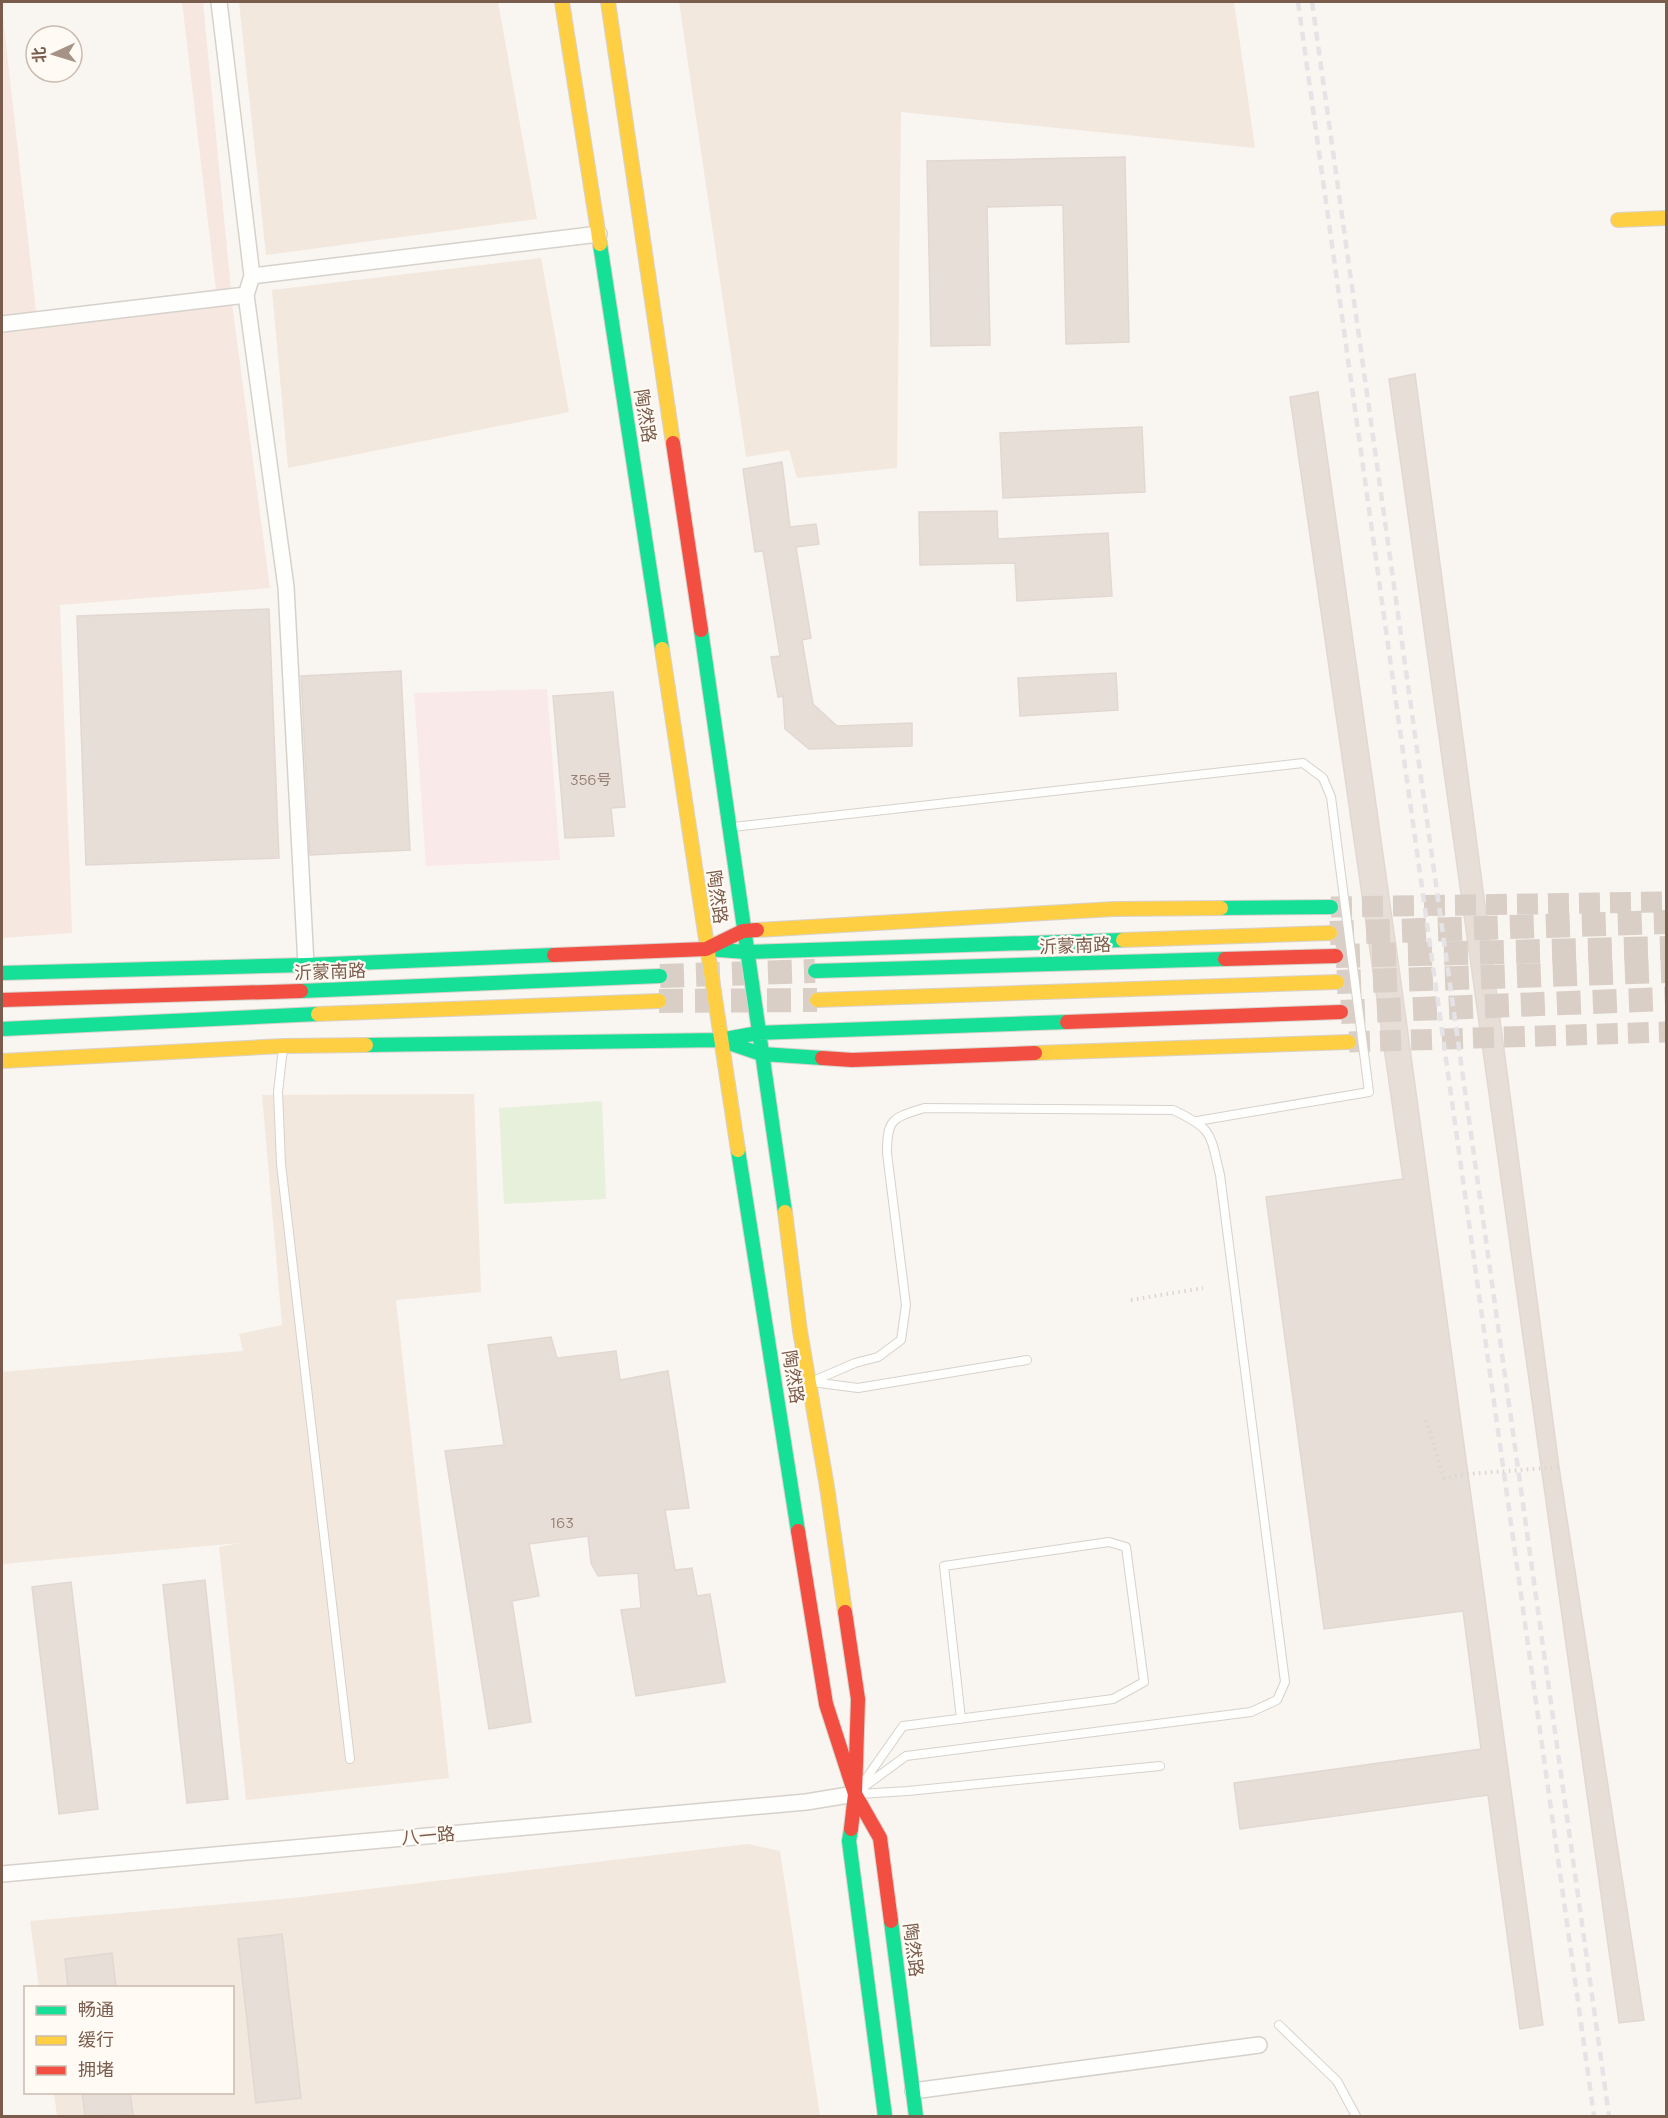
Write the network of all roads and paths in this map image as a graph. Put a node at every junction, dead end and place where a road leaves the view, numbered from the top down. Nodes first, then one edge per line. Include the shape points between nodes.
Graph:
1 (219, 2) edge
2 (562, 2) edge
3 (608, 2) edge
4 (1666, 218) edge
5 (1618, 220) dead end
6 (599, 234) junction
7 (252, 276) junction
8 (246, 295) junction
9 (2, 324) edge
10 (730, 828) junction
11 (1331, 907) tunnel mouth
12 (743, 931) junction
13 (1330, 933) tunnel mouth
14 (706, 949) junction
15 (746, 952) junction
16 (1336, 956) tunnel mouth
17 (306, 964) junction
18 (815, 971) tunnel mouth
19 (2, 973) edge
20 (660, 976) tunnel mouth
21 (1337, 982) tunnel mouth
22 (2, 1000) edge
23 (659, 1000) tunnel mouth
24 (817, 1000) tunnel mouth
25 (1341, 1012) tunnel mouth
26 (2, 1029) edge
27 (758, 1034) junction
28 (720, 1040) junction
29 (1349, 1042) tunnel mouth
30 (283, 1047) junction
31 (761, 1054) junction
32 (2, 1061) edge
33 (1197, 1121) junction
34 (1203, 1288) dead end
35 (1131, 1300) dead end
36 (1027, 1360) dead end
37 (810, 1382) junction
38 (1426, 1420) dead end
39 (1559, 1467) dead end
40 (961, 1719) junction
41 (350, 1759) dead end
42 (1160, 1766) dead end
43 (855, 1794) junction
44 (2, 1874) edge
45 (1279, 2025) dead end
46 (1259, 2045) dead end
47 (913, 2091) junction
48 (885, 2116) edge
49 (916, 2116) edge
50 (1356, 2116) edge

1 - 7 street
2 - 6 main road, 陶然路
3 - 10 main road, 陶然路
4 - 5 main road
6 - 7 street
6 - 14 main road, 陶然路
7 - 8 street
8 - 9 street
8 - 17 street via 286,587
10 - 12 main road, 陶然路
10 - 33 lane via 1303,763 1323,778 1331,797 1369,1092
11 - 12 main road via 1114,909
12 - 14 main road
12 - 15 main road, 陶然路
13 - 15 main road
14 - 15 main road
14 - 17 main road
14 - 28 main road, 陶然路
15 - 27 main road, 陶然路
16 - 18 main road, 沂蒙南路
17 - 19 main road
20 - 22 main road, 沂蒙南路
21 - 24 main road
23 - 26 main road
25 - 27 main road
27 - 28 main road
27 - 31 main road, 陶然路
28 - 30 main road
28 - 31 main road
28 - 43 main road, 陶然路 via 826,1704
29 - 31 main road via 852,1060
30 - 32 main road
30 - 41 lane via 278,1092 280,1164
31 - 37 main road, 陶然路
33 - 37 lane via 1173,1110 924,1108 899,1116 887,1130 887,1153 906,1305 901,1340 878,1357
33 - 43 lane via 1210,1135 1220,1175 1285,1682 1277,1700 1251,1712 906,1756
34 - 35 path
36 - 37 lane via 858,1388
37 - 43 main road, 陶然路 via 858,1699
38 - 39 path, bridge via 1444,1478
40 - 40 lane via 1113,1699 1144,1682 1126,1547 1109,1542 944,1566
40 - 43 lane via 903,1725
42 - 43 lane
43 - 44 street, 八一路 via 806,1803
43 - 47 main road, 陶然路 via 880,1838
43 - 48 main road, 陶然路 via 849,1841
45 - 50 lane via 1337,2081
46 - 47 street
47 - 49 main road, 陶然路

